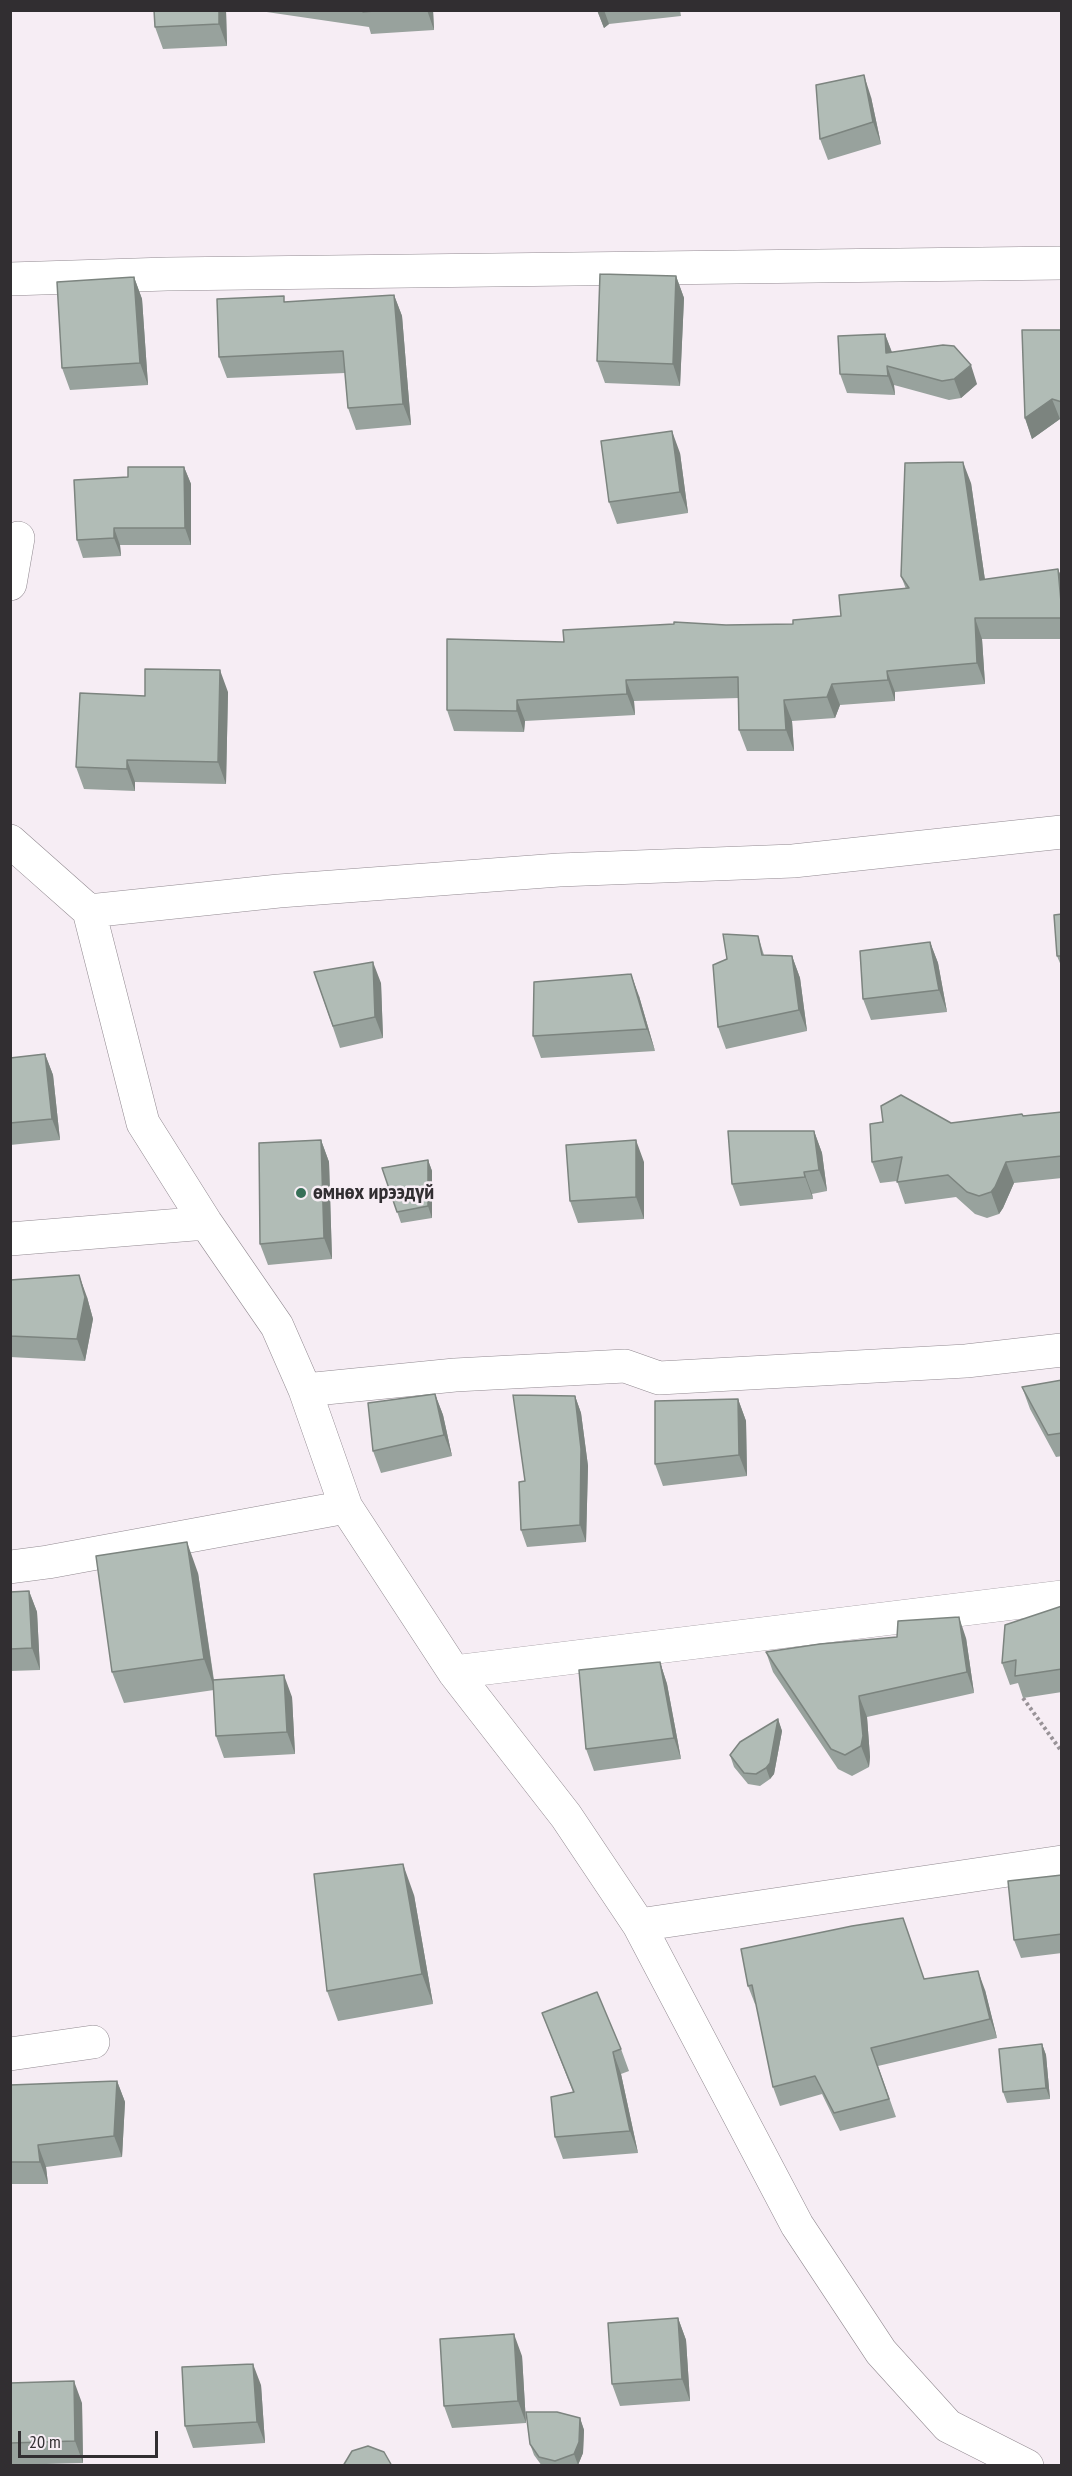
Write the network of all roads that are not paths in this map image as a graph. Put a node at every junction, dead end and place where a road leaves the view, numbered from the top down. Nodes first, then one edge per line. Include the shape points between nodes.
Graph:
1 (1062, 263) edge
2 (10, 279) edge
3 (18, 538) dead end
4 (10, 584) edge
5 (1062, 832) edge
6 (10, 841) edge
7 (89, 911) junction
8 (206, 1223) junction
9 (10, 1239) edge
10 (1062, 1350) edge
11 (305, 1390) junction
12 (346, 1507) junction
13 (10, 1567) edge
14 (1062, 1597) edge
15 (454, 1672) junction
16 (1062, 1862) edge
17 (639, 1926) junction
18 (93, 2042) dead end
19 (10, 2054) edge
20 (1027, 2466) edge

1 - 2 street
3 - 4 street
5 - 7 street via 793,861 547,871 279,891
6 - 7 street
7 - 8 street via 143,1123
8 - 9 street
8 - 11 street via 277,1326
10 - 11 street via 966,1361 659,1378 626,1366 455,1375
11 - 12 street
12 - 13 street
12 - 15 street
14 - 15 street
15 - 17 street via 566,1816
16 - 17 street
17 - 20 street via 797,2225 881,2352 948,2426
18 - 19 street

